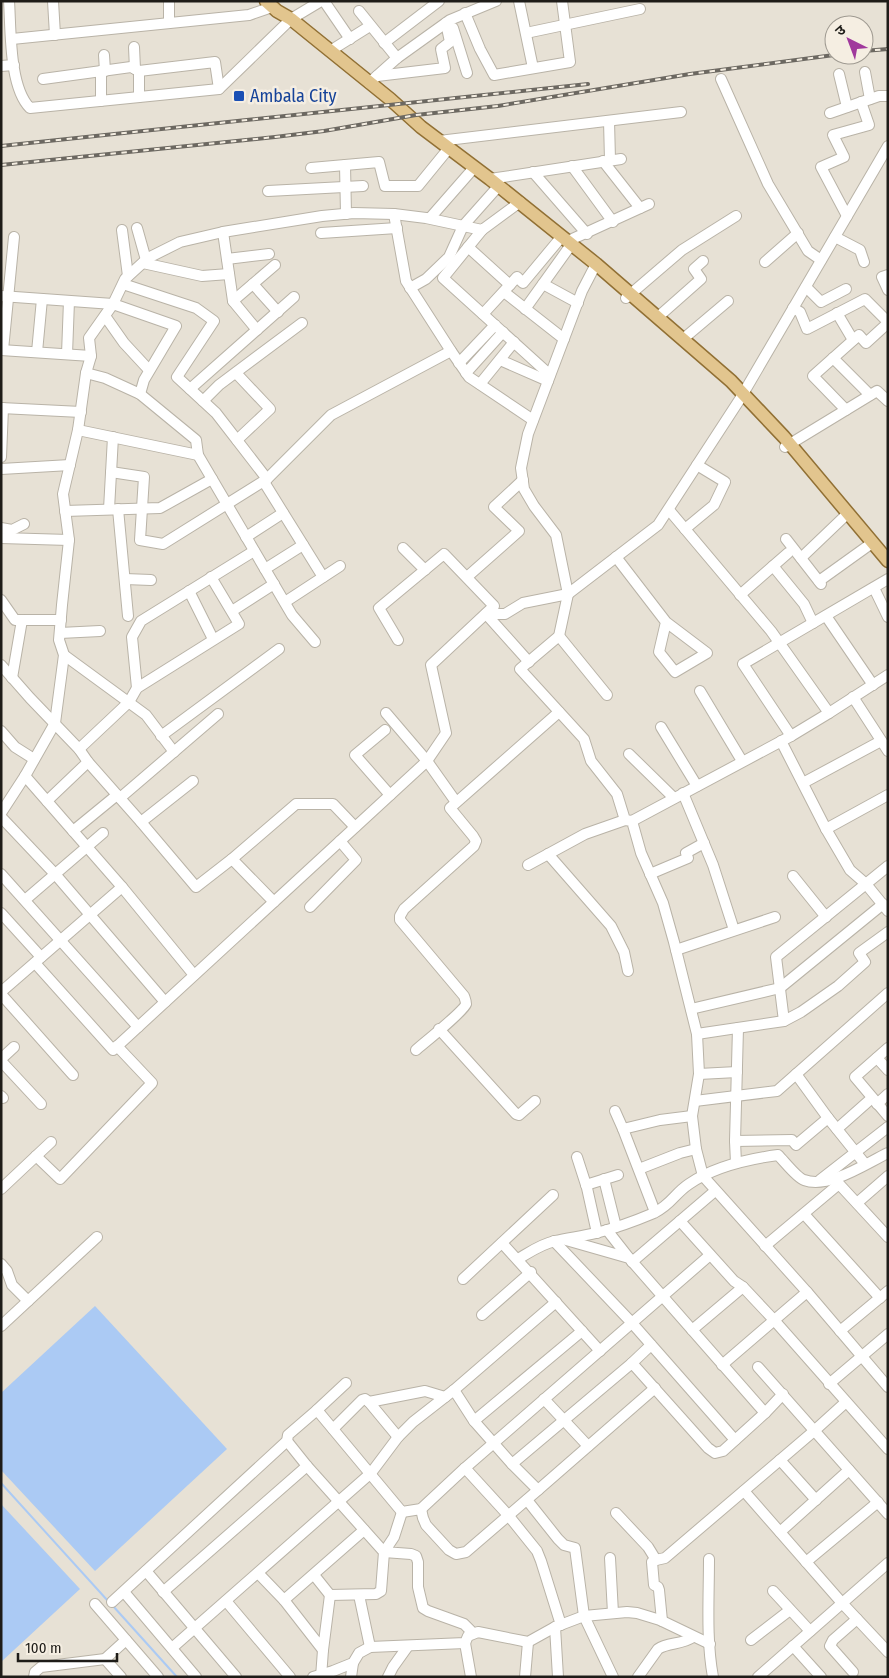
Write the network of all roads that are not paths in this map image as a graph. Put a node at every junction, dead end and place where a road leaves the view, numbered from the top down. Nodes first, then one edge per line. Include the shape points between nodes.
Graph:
1 (9, 1) edge
2 (53, 1) edge
3 (169, 1) edge
4 (322, 1) edge
5 (440, 1) edge
6 (495, 1) edge
7 (519, 1) edge
8 (562, 1) edge
9 (271, 3) edge
10 (427, 5) edge
11 (640, 10) dead end
12 (359, 11) dead end
13 (465, 13) junction
14 (291, 19) junction
15 (448, 21) junction
16 (169, 23) junction
17 (565, 25) junction
18 (370, 26) junction
19 (8, 33) edge
20 (526, 33) junction
21 (55, 35) junction
22 (350, 39) junction
23 (384, 43) junction
24 (134, 47) dead end
25 (330, 51) junction
26 (104, 56) dead end
27 (398, 58) junction
28 (1, 66) edge
29 (14, 66) junction
30 (534, 68) junction
31 (137, 70) junction
32 (103, 71) junction
33 (865, 72) dead end
34 (467, 73) dead end
35 (839, 74) dead end
36 (721, 78) dead end
37 (43, 79) dead end
38 (374, 79) junction
39 (219, 89) junction
40 (888, 96) edge
41 (139, 97) junction
42 (101, 101) junction
43 (866, 101) junction
44 (847, 107) junction
45 (681, 112) dead end
46 (830, 113) dead end
47 (609, 121) junction
48 (888, 146) edge
49 (447, 147) junction
50 (621, 158) dead end
51 (607, 161) junction
52 (345, 165) junction
53 (572, 166) junction
54 (311, 168) dead end
55 (472, 170) junction
56 (533, 172) junction
57 (493, 185) junction
58 (345, 186) junction
59 (363, 186) dead end
60 (268, 191) dead end
61 (517, 205) junction
62 (346, 214) junction
63 (394, 214) junction
64 (736, 216) dead end
65 (847, 216) junction
66 (430, 218) junction
67 (613, 222) junction
68 (463, 226) junction
69 (137, 228) dead end
70 (397, 228) junction
71 (122, 230) dead end
72 (482, 230) junction
73 (223, 232) junction
74 (321, 233) dead end
75 (587, 234) junction
76 (798, 234) junction
77 (14, 237) dead end
78 (835, 237) junction
79 (565, 244) junction
80 (468, 247) junction
81 (269, 254) dead end
82 (227, 259) junction
83 (821, 260) junction
84 (703, 261) dead end
85 (144, 262) junction
86 (765, 262) dead end
87 (864, 262) dead end
88 (275, 265) dead end
89 (595, 267) junction
90 (229, 274) junction
91 (888, 275) edge
92 (125, 280) junction
93 (253, 284) junction
94 (543, 284) junction
95 (806, 287) junction
96 (410, 288) junction
97 (507, 289) junction
98 (846, 289) dead end
99 (888, 290) edge
100 (5, 296) edge
101 (629, 296) junction
102 (294, 297) dead end
103 (42, 299) junction
104 (69, 301) junction
105 (233, 301) junction
106 (728, 301) dead end
107 (578, 303) junction
108 (113, 304) junction
109 (888, 307) edge
110 (793, 308) junction
111 (525, 309) junction
112 (877, 311) junction
113 (278, 312) junction
114 (837, 313) junction
115 (483, 314) junction
116 (105, 316) junction
117 (658, 317) junction
118 (302, 323) dead end
119 (888, 323) edge
120 (499, 328) junction
121 (256, 330) junction
122 (564, 339) junction
123 (683, 339) junction
124 (853, 340) junction
125 (514, 342) junction
126 (2, 350) edge
127 (451, 351) junction
128 (37, 352) junction
129 (67, 354) junction
130 (91, 356) junction
131 (834, 358) junction
132 (500, 360) junction
133 (459, 363) junction
134 (150, 370) junction
135 (86, 373) junction
136 (236, 373) junction
137 (466, 373) junction
138 (549, 378) junction
139 (480, 384) junction
140 (190, 389) junction
141 (140, 394) junction
142 (870, 395) junction
143 (742, 396) junction
144 (203, 401) junction
145 (888, 401) edge
146 (2, 408) edge
147 (846, 410) junction
148 (80, 412) junction
149 (533, 420) junction
150 (78, 430) junction
151 (113, 437) junction
152 (237, 440) junction
153 (787, 446) junction
154 (198, 455) junction
155 (1, 457) edge
156 (70, 465) junction
157 (697, 465) junction
158 (1, 469) edge
159 (111, 472) junction
160 (212, 479) junction
161 (523, 480) junction
162 (265, 481) junction
163 (227, 504) junction
164 (142, 508) junction
165 (114, 509) junction
166 (669, 510) junction
167 (65, 511) junction
168 (283, 513) junction
169 (845, 516) junction
170 (24, 524) dead end
171 (1, 528) edge
172 (685, 529) junction
173 (246, 537) junction
174 (1, 538) edge
175 (786, 539) dead end
176 (69, 540) junction
177 (303, 545) junction
178 (403, 548) dead end
179 (879, 550) edge
180 (254, 551) junction
181 (788, 553) dead end
182 (616, 557) junction
183 (801, 558) junction
184 (340, 566) dead end
185 (773, 566) junction
186 (265, 569) junction
187 (888, 569) edge
188 (425, 570) junction
189 (211, 577) junction
190 (323, 577) junction
191 (467, 578) junction
192 (125, 579) junction
193 (888, 579) edge
194 (151, 580) dead end
195 (274, 584) junction
196 (874, 588) junction
197 (189, 591) junction
198 (568, 594) junction
199 (740, 595) junction
200 (1, 600) edge
201 (285, 602) junction
202 (232, 611) junction
203 (486, 614) junction
204 (128, 616) dead end
205 (826, 616) junction
206 (888, 617) edge
207 (22, 620) junction
208 (60, 620) junction
209 (666, 622) junction
210 (813, 623) junction
211 (100, 631) dead end
212 (60, 633) junction
213 (558, 636) junction
214 (213, 639) junction
215 (398, 640) dead end
216 (315, 642) dead end
217 (779, 643) junction
218 (279, 649) dead end
219 (64, 655) junction
220 (528, 662) junction
221 (1, 665) edge
222 (888, 675) edge
223 (12, 678) junction
224 (873, 685) junction
225 (137, 688) junction
226 (700, 691) dead end
227 (607, 695) dead end
228 (853, 698) junction
229 (129, 702) junction
230 (559, 712) junction
231 (386, 713) dead end
232 (829, 713) junction
233 (218, 714) dead end
234 (55, 723) junction
235 (661, 727) dead end
236 (385, 730) dead end
237 (1, 731) edge
238 (161, 736) junction
239 (791, 736) junction
240 (781, 741) junction
241 (881, 741) junction
242 (79, 749) junction
243 (888, 751) edge
244 (174, 752) junction
245 (628, 754) dead end
246 (34, 760) junction
247 (427, 761) junction
248 (742, 761) junction
249 (88, 762) junction
250 (25, 776) junction
251 (193, 781) dead end
252 (803, 783) junction
253 (697, 786) junction
254 (390, 795) junction
255 (888, 795) edge
256 (118, 796) junction
257 (679, 796) junction
258 (47, 801) junction
259 (456, 802) junction
260 (3, 806) edge
261 (1, 817) edge
262 (628, 821) junction
263 (141, 822) junction
264 (355, 827) junction
265 (826, 829) junction
266 (73, 831) junction
267 (103, 834) dead end
268 (340, 841) junction
269 (704, 843) junction
270 (87, 847) junction
271 (548, 854) junction
272 (232, 858) junction
273 (528, 865) dead end
274 (888, 866) edge
275 (1, 874) edge
276 (55, 874) junction
277 (650, 874) junction
278 (793, 876) dead end
279 (866, 884) junction
280 (122, 887) junction
281 (25, 900) junction
282 (274, 902) junction
283 (885, 903) edge
284 (310, 907) dead end
285 (1, 913) edge
286 (91, 914) junction
287 (775, 917) dead end
288 (826, 917) junction
289 (734, 930) junction
290 (888, 932) edge
291 (60, 940) junction
292 (676, 950) junction
293 (38, 960) junction
294 (628, 971) dead end
295 (194, 975) junction
296 (780, 988) junction
297 (1, 993) edge
298 (888, 993) edge
299 (165, 1002) junction
300 (691, 1010) junction
301 (784, 1021) junction
302 (138, 1027) junction
303 (738, 1028) junction
304 (439, 1029) junction
305 (697, 1034) junction
306 (117, 1046) junction
307 (14, 1047) dead end
308 (888, 1048) edge
309 (416, 1050) dead end
310 (877, 1058) junction
311 (1, 1060) edge
312 (888, 1070) edge
313 (737, 1072) junction
314 (699, 1074) junction
315 (796, 1074) junction
316 (73, 1075) dead end
317 (888, 1094) edge
318 (736, 1096) junction
319 (694, 1100) junction
320 (535, 1101) dead end
321 (875, 1101) junction
322 (41, 1104) dead end
323 (615, 1111) dead end
324 (692, 1116) junction
325 (888, 1116) edge
326 (828, 1118) junction
327 (888, 1127) edge
328 (623, 1129) junction
329 (837, 1129) junction
330 (734, 1141) junction
331 (696, 1149) junction
332 (855, 1152) junction
333 (888, 1153) edge
334 (36, 1156) junction
335 (578, 1157) dead end
336 (736, 1163) junction
337 (865, 1164) junction
338 (49, 1168) junction
339 (639, 1169) junction
340 (618, 1175) dead end
341 (703, 1176) junction
342 (888, 1176) edge
343 (604, 1179) junction
344 (817, 1182) junction
345 (586, 1185) junction
346 (1, 1189) edge
347 (716, 1191) junction
348 (553, 1195) dead end
349 (857, 1203) junction
350 (655, 1212) junction
351 (804, 1214) junction
352 (680, 1221) junction
353 (607, 1230) junction
354 (887, 1234) edge
355 (97, 1237) dead end
356 (559, 1240) junction
357 (502, 1243) junction
358 (765, 1246) junction
359 (710, 1255) junction
360 (518, 1259) junction
361 (630, 1260) junction
362 (1, 1264) edge
363 (530, 1272) junction
364 (463, 1279) dead end
365 (743, 1287) junction
366 (888, 1291) edge
367 (807, 1292) junction
368 (662, 1297) junction
369 (880, 1298) junction
370 (28, 1301) junction
371 (556, 1302) junction
372 (482, 1315) dead end
373 (774, 1320) junction
374 (632, 1323) junction
375 (1, 1326) edge
376 (692, 1330) junction
377 (582, 1331) junction
378 (840, 1331) junction
379 (886, 1338) edge
380 (652, 1345) junction
381 (600, 1351) junction
382 (861, 1356) junction
383 (632, 1363) junction
384 (722, 1365) junction
385 (758, 1367) dead end
386 (346, 1383) dead end
387 (829, 1384) junction
388 (888, 1387) edge
389 (655, 1388) junction
390 (450, 1393) junction
391 (783, 1394) junction
392 (544, 1399) junction
393 (369, 1402) junction
394 (846, 1402) junction
395 (317, 1410) junction
396 (765, 1414) junction
397 (474, 1420) junction
398 (564, 1420) junction
399 (333, 1429) junction
400 (814, 1431) junction
401 (398, 1437) junction
402 (735, 1440) junction
403 (288, 1441) junction
404 (493, 1443) junction
405 (588, 1446) junction
406 (888, 1449) edge
407 (780, 1460) junction
408 (512, 1464) junction
409 (307, 1466) junction
410 (465, 1468) junction
411 (849, 1470) junction
412 (370, 1473) junction
413 (538, 1490) junction
414 (744, 1491) junction
415 (527, 1500) junction
416 (816, 1500) junction
417 (339, 1501) junction
418 (878, 1502) junction
419 (412, 1510) junction
420 (616, 1513) dead end
421 (888, 1514) edge
422 (508, 1515) junction
423 (364, 1530) junction
424 (780, 1532) junction
425 (384, 1552) junction
426 (610, 1558) dead end
427 (709, 1559) dead end
428 (656, 1560) junction
429 (806, 1562) junction
430 (888, 1562) edge
431 (146, 1571) junction
432 (258, 1573) junction
433 (314, 1575) junction
434 (773, 1590) dead end
435 (124, 1592) junction
436 (163, 1592) junction
437 (330, 1595) junction
438 (359, 1595) junction
439 (284, 1600) junction
440 (226, 1601) junction
441 (112, 1602) dead end
442 (842, 1603) junction
443 (95, 1604) dead end
444 (790, 1610) junction
445 (613, 1614) junction
446 (584, 1616) junction
447 (857, 1619) junction
448 (662, 1621) junction
449 (558, 1626) junction
450 (194, 1628) junction
451 (810, 1631) junction
452 (473, 1633) junction
453 (693, 1637) junction
454 (126, 1640) junction
455 (751, 1640) dead end
456 (528, 1642) junction
457 (464, 1643) junction
458 (710, 1644) junction
459 (408, 1646) junction
460 (793, 1646) junction
461 (370, 1647) junction
462 (172, 1648) junction
463 (886, 1648) edge
464 (105, 1659) junction
465 (353, 1663) junction
466 (320, 1668) edge
467 (852, 1672) dead end
468 (759, 1676) edge
469 (34, 1677) edge
470 (121, 1677) edge
471 (158, 1677) edge
472 (196, 1677) edge
473 (236, 1677) edge
474 (290, 1677) edge
475 (351, 1677) edge
476 (388, 1677) edge
477 (471, 1677) edge
478 (525, 1677) edge
479 (558, 1677) edge
480 (613, 1677) edge
481 (638, 1677) edge
482 (713, 1677) edge
483 (821, 1677) edge

1 - 19 street
2 - 21 street
3 - 16 street
4 - 14 street
4 - 22 street
5 - 10 street
6 - 13 street
7 - 20 street
8 - 17 street
9 - 14 main road
9 - 16 street via 249,15
10 - 23 street
11 - 17 street
12 - 18 street
13 - 15 street
13 - 30 street via 494,75
14 - 25 main road
14 - 39 street
15 - 27 street
15 - 34 street
15 - 38 street via 450,42 441,49 445,68
16 - 21 street
17 - 20 street
17 - 30 street via 570,62
18 - 22 street
18 - 23 street
19 - 21 street
19 - 29 street
20 - 30 street
22 - 25 street
23 - 27 street
24 - 31 street
25 - 38 main road
26 - 32 street
27 - 38 street
28 - 29 street
29 - 42 street via 18,87 30,108
31 - 32 street via 131,67
31 - 39 street via 215,62
31 - 41 street
32 - 37 street
32 - 42 street
33 - 43 street
35 - 44 street
36 - 76 street via 768,184
38 - 49 main road
39 - 41 street
40 - 43 street
41 - 42 street
43 - 44 street
43 - 65 street via 869,125 833,135 844,157 821,167
44 - 46 street
45 - 47 street
47 - 49 street
47 - 51 street
48 - 65 street
49 - 52 street via 418,186 385,186 379,162
49 - 55 main road
49 - 57 main road
50 - 51 street
51 - 53 street
51 - 67 street via 645,206
52 - 54 street
52 - 58 street
53 - 56 street
53 - 67 street
55 - 57 main road
55 - 66 street
56 - 57 street
56 - 75 street
57 - 61 main road
57 - 68 street
58 - 59 street
58 - 60 street
58 - 62 street
61 - 72 street
61 - 79 main road
62 - 63 street
62 - 73 street
63 - 66 street
63 - 70 street
64 - 101 street via 682,250
65 - 78 street
66 - 68 street
67 - 75 street
68 - 72 street
68 - 96 street via 449,257
69 - 85 street
70 - 74 street
70 - 96 street via 406,282
71 - 92 street
72 - 80 street
73 - 82 street
73 - 85 street via 180,242
75 - 79 street
76 - 83 street via 808,251
76 - 86 street
77 - 100 street
78 - 83 street
78 - 87 street via 860,250
79 - 89 main road
79 - 94 street
79 - 97 street via 523,283 517,277
80 - 97 street
80 - 115 street via 443,278
81 - 82 street
82 - 90 street
83 - 95 street
84 - 117 street via 694,269 701,279
85 - 90 street via 202,276
85 - 92 street
88 - 93 street
89 - 101 main road
89 - 107 street
90 - 105 street
91 - 99 street via 882,277
92 - 108 street
92 - 140 street via 196,308 214,321 177,377
93 - 105 street
93 - 113 street
94 - 107 street
94 - 111 street
95 - 98 street via 821,302
95 - 110 street
96 - 127 street
97 - 111 street
97 - 115 street
100 - 103 street
100 - 126 street
101 - 117 main road
101 - 143 main road
102 - 113 street
103 - 104 street
103 - 128 street
104 - 108 street
104 - 129 street
105 - 121 street
106 - 123 street
107 - 122 street
108 - 116 street
108 - 134 street via 176,326
109 - 112 street
110 - 114 street via 800,312 807,329
110 - 143 street
111 - 122 street
112 - 114 street via 865,299
112 - 119 street
113 - 121 street
114 - 124 street
115 - 120 street
116 - 130 street via 89,338
116 - 134 street
117 - 123 main road
118 - 136 street
119 - 124 street via 866,343 859,335
120 - 125 street
120 - 133 street
120 - 137 street
121 - 140 street
122 - 138 street
123 - 143 main road
124 - 131 street
125 - 132 street
125 - 138 street
126 - 128 street
127 - 133 street
127 - 162 street via 331,415
128 - 129 street
129 - 130 street
130 - 135 street
131 - 142 street
131 - 147 street via 814,376
132 - 138 street
132 - 139 street
133 - 137 street
134 - 141 street
135 - 141 street
135 - 148 street
136 - 144 street
136 - 152 street via 270,410
137 - 139 street
138 - 149 street
139 - 149 street
140 - 144 street
141 - 154 street via 196,440
142 - 145 street via 877,391
142 - 147 street
143 - 153 main road
143 - 157 street
144 - 152 street
146 - 148 street
146 - 155 street
147 - 153 street
148 - 150 street
149 - 161 street via 521,468
150 - 151 street
150 - 156 street
151 - 154 street
151 - 159 street
152 - 162 street
153 - 169 main road
153 - 179 main road
154 - 160 street
156 - 158 street
156 - 167 street via 63,494
157 - 166 street
157 - 172 street via 725,482 714,505
159 - 164 street via 144,477
159 - 165 street
160 - 163 street
160 - 164 street via 160,508
161 - 191 street via 494,507 519,531
161 - 198 street via 524,489 534,506 556,535
162 - 163 street
162 - 168 street
163 - 164 street via 163,544 140,540
163 - 173 street
164 - 165 street
165 - 167 street
165 - 192 street
166 - 172 street
166 - 182 street via 658,525
167 - 176 street
168 - 173 street
168 - 177 street
169 - 179 main road
169 - 183 street
170 - 171 street via 12,530
172 - 199 street
173 - 180 street
174 - 176 street
175 - 183 street
176 - 208 street
177 - 186 street
177 - 190 street
178 - 188 street
179 - 183 street via 820,582
179 - 187 main road
180 - 186 street
180 - 189 street
181 - 185 street
182 - 198 street
182 - 209 street
184 - 190 street
185 - 199 street
185 - 210 street via 804,604
186 - 195 street
188 - 191 street via 444,554
188 - 215 street via 379,608
189 - 197 street
189 - 202 street
190 - 201 street
191 - 203 street via 494,606
192 - 194 street
192 - 204 street
193 - 196 street
195 - 201 street
195 - 202 street
196 - 205 street
196 - 206 street
197 - 214 street
197 - 225 street via 141,621 132,637
198 - 203 street via 522,603 505,614
198 - 213 street
199 - 217 street
200 - 207 street via 15,620
201 - 216 street
202 - 214 street via 239,624
203 - 220 street
203 - 247 street via 431,665 446,733
205 - 210 street
205 - 224 street
207 - 208 street
207 - 223 street
208 - 212 street
209 - 209 street via 700,648 707,653 675,672 659,652
210 - 217 street
211 - 212 street
212 - 219 street
213 - 220 street
213 - 227 street
214 - 225 street
217 - 232 street
217 - 239 street via 743,664
218 - 238 street
219 - 229 street
219 - 234 street
220 - 230 street via 520,669
221 - 223 street
222 - 224 street
223 - 234 street
224 - 228 street
225 - 229 street
226 - 248 street
228 - 232 street
228 - 241 street
229 - 238 street via 146,714
229 - 242 street
230 - 259 street
230 - 262 street via 584,739 591,761 617,794
231 - 247 street
232 - 239 street
233 - 244 street
234 - 242 street
234 - 246 street
235 - 253 street
236 - 254 street via 355,755
237 - 246 street via 15,747
238 - 244 street
239 - 240 street
240 - 248 street
240 - 252 street
241 - 243 street
241 - 252 street
242 - 249 street
244 - 256 street
245 - 257 street
246 - 250 street
247 - 254 street
247 - 259 street
248 - 253 street
249 - 256 street
249 - 258 street
250 - 258 street
250 - 260 street
251 - 263 street
252 - 265 street
253 - 257 street
254 - 264 street
255 - 265 street
256 - 263 street
256 - 266 street
257 - 262 street
257 - 269 street
258 - 266 street
259 - 304 street via 450,808 473,836 474,846 400,916 466,1001 459,1014
261 - 276 street
262 - 271 street via 585,834
262 - 277 street
263 - 272 street via 196,887
264 - 268 street
264 - 272 street via 333,804 296,804
265 - 279 street via 850,870
266 - 270 street
267 - 270 street
268 - 282 street
268 - 284 street via 356,860
269 - 277 street via 686,853 688,858
269 - 289 street
270 - 276 street
270 - 280 street
271 - 273 street
271 - 294 street via 612,926 624,952
272 - 282 street
274 - 279 street
275 - 281 street
276 - 281 street
276 - 286 street
277 - 292 street via 663,903
278 - 288 street
279 - 283 street
279 - 288 street
280 - 286 street
280 - 295 street
281 - 291 street
282 - 295 street
283 - 296 street
285 - 293 street
286 - 291 street
286 - 299 street
287 - 289 street
288 - 296 street via 776,957
289 - 292 street
290 - 301 street via 859,953 865,962 838,986
291 - 293 street
291 - 302 street
292 - 300 street
293 - 297 street
293 - 306 street via 113,1050
295 - 299 street
296 - 300 street
296 - 301 street
297 - 316 street
298 - 315 street
299 - 302 street
300 - 305 street
301 - 303 street
302 - 306 street
303 - 305 street
303 - 313 street
304 - 309 street
304 - 320 street via 516,1114 522,1113
305 - 314 street
306 - 338 street via 152,1083 60,1179
307 - 311 street
308 - 310 street
310 - 312 street
310 - 321 street via 855,1077
311 - 322 street
313 - 314 street
313 - 318 street
314 - 319 street
315 - 318 street via 777,1091
315 - 326 street
317 - 321 street
318 - 319 street
318 - 330 street
319 - 324 street
321 - 325 street
321 - 329 street
323 - 328 street
324 - 328 street
324 - 331 street
326 - 329 street
326 - 330 street via 796,1145 792,1140
327 - 332 street
328 - 339 street
329 - 332 street
330 - 336 street
331 - 339 street
331 - 341 street
332 - 337 street
332 - 344 street
333 - 337 street
334 - 338 street
334 - 338 street via 49,1144
334 - 346 street
335 - 345 street
336 - 341 street
336 - 344 street via 778,1155 802,1180
337 - 344 street
339 - 350 street
340 - 343 street
341 - 347 street
341 - 350 street
342 - 349 street
343 - 345 street
343 - 353 street
345 - 353 street
347 - 352 street
347 - 358 street
348 - 357 street
349 - 351 street via 839,1184
349 - 354 street
350 - 353 street
351 - 358 street
351 - 369 street
352 - 359 street
352 - 361 street
353 - 356 street
353 - 361 street
355 - 370 street
356 - 360 street
356 - 361 street
356 - 374 street
357 - 360 street
357 - 364 street
358 - 367 street
359 - 365 street
359 - 368 street
360 - 363 street
361 - 368 street
362 - 370 street via 12,1286
363 - 371 street
363 - 372 street
365 - 373 street
365 - 376 street
366 - 369 street
367 - 373 street
367 - 378 street
368 - 374 street
368 - 376 street
369 - 378 street
370 - 375 street
371 - 377 street
371 - 390 street
373 - 384 street
373 - 387 street
374 - 380 street
374 - 381 street
376 - 384 street
377 - 381 street
377 - 397 street
378 - 382 street
379 - 382 street
380 - 383 street
380 - 402 street
381 - 392 street
382 - 387 street
382 - 388 street
383 - 389 street
383 - 398 street
384 - 396 street
385 - 391 street
386 - 395 street
387 - 394 street
389 - 402 street via 711,1451 723,1451
389 - 405 street
390 - 393 street via 425,1391
390 - 397 street
390 - 401 street
391 - 396 street
391 - 400 street
392 - 398 street
392 - 404 street
393 - 399 street via 362,1400
393 - 401 street
394 - 400 street
394 - 406 street
395 - 399 street
395 - 403 street via 288,1435
396 - 402 street
397 - 404 street
398 - 405 street
398 - 408 street
399 - 412 street
400 - 407 street
400 - 411 street
401 - 412 street
403 - 409 street
403 - 431 street
404 - 408 street
404 - 410 street
405 - 413 street
407 - 414 street
407 - 416 street
408 - 413 street
409 - 417 street
409 - 436 street
410 - 419 street
410 - 422 street
411 - 416 street
411 - 418 street
412 - 417 street
412 - 419 street
413 - 415 street
414 - 424 street
414 - 428 street via 665,1558
415 - 422 street
415 - 446 street via 558,1540 575,1548
416 - 424 street
417 - 423 street
417 - 432 street
418 - 421 street
418 - 429 street
419 - 422 street via 456,1554 466,1552
419 - 425 street
420 - 428 street via 645,1543
422 - 449 street via 537,1551
423 - 425 street
423 - 433 street
424 - 429 street
425 - 438 street via 380,1591
425 - 452 street via 416,1556 422,1605 428,1611 464,1624
426 - 445 street
427 - 458 street
428 - 448 street via 652,1562 652,1580 660,1590
429 - 442 street
430 - 442 street
431 - 435 street
431 - 436 street
432 - 439 street
432 - 440 street
433 - 437 street
433 - 439 street
434 - 444 street
435 - 441 street
435 - 462 street
436 - 450 street
437 - 438 street
437 - 466 street
438 - 461 street
439 - 466 street
440 - 450 street
440 - 474 street
442 - 447 street
442 - 451 street
443 - 454 street
444 - 451 street
444 - 455 street
445 - 446 street
445 - 448 street via 638,1613
446 - 449 street
446 - 480 street
447 - 463 street
447 - 467 street via 830,1646
448 - 453 street
449 - 456 street
449 - 479 street
450 - 462 street
450 - 473 street
451 - 460 street
452 - 456 street
452 - 457 street
453 - 458 street
453 - 481 street via 662,1646
454 - 464 street
454 - 471 street
456 - 478 street
457 - 459 street
457 - 477 street
458 - 482 street
459 - 461 street
459 - 476 street
460 - 468 street
460 - 483 street
461 - 465 street via 359,1653
462 - 472 street
464 - 469 street via 41,1667
464 - 470 street
465 - 466 street via 333,1671
465 - 475 street

